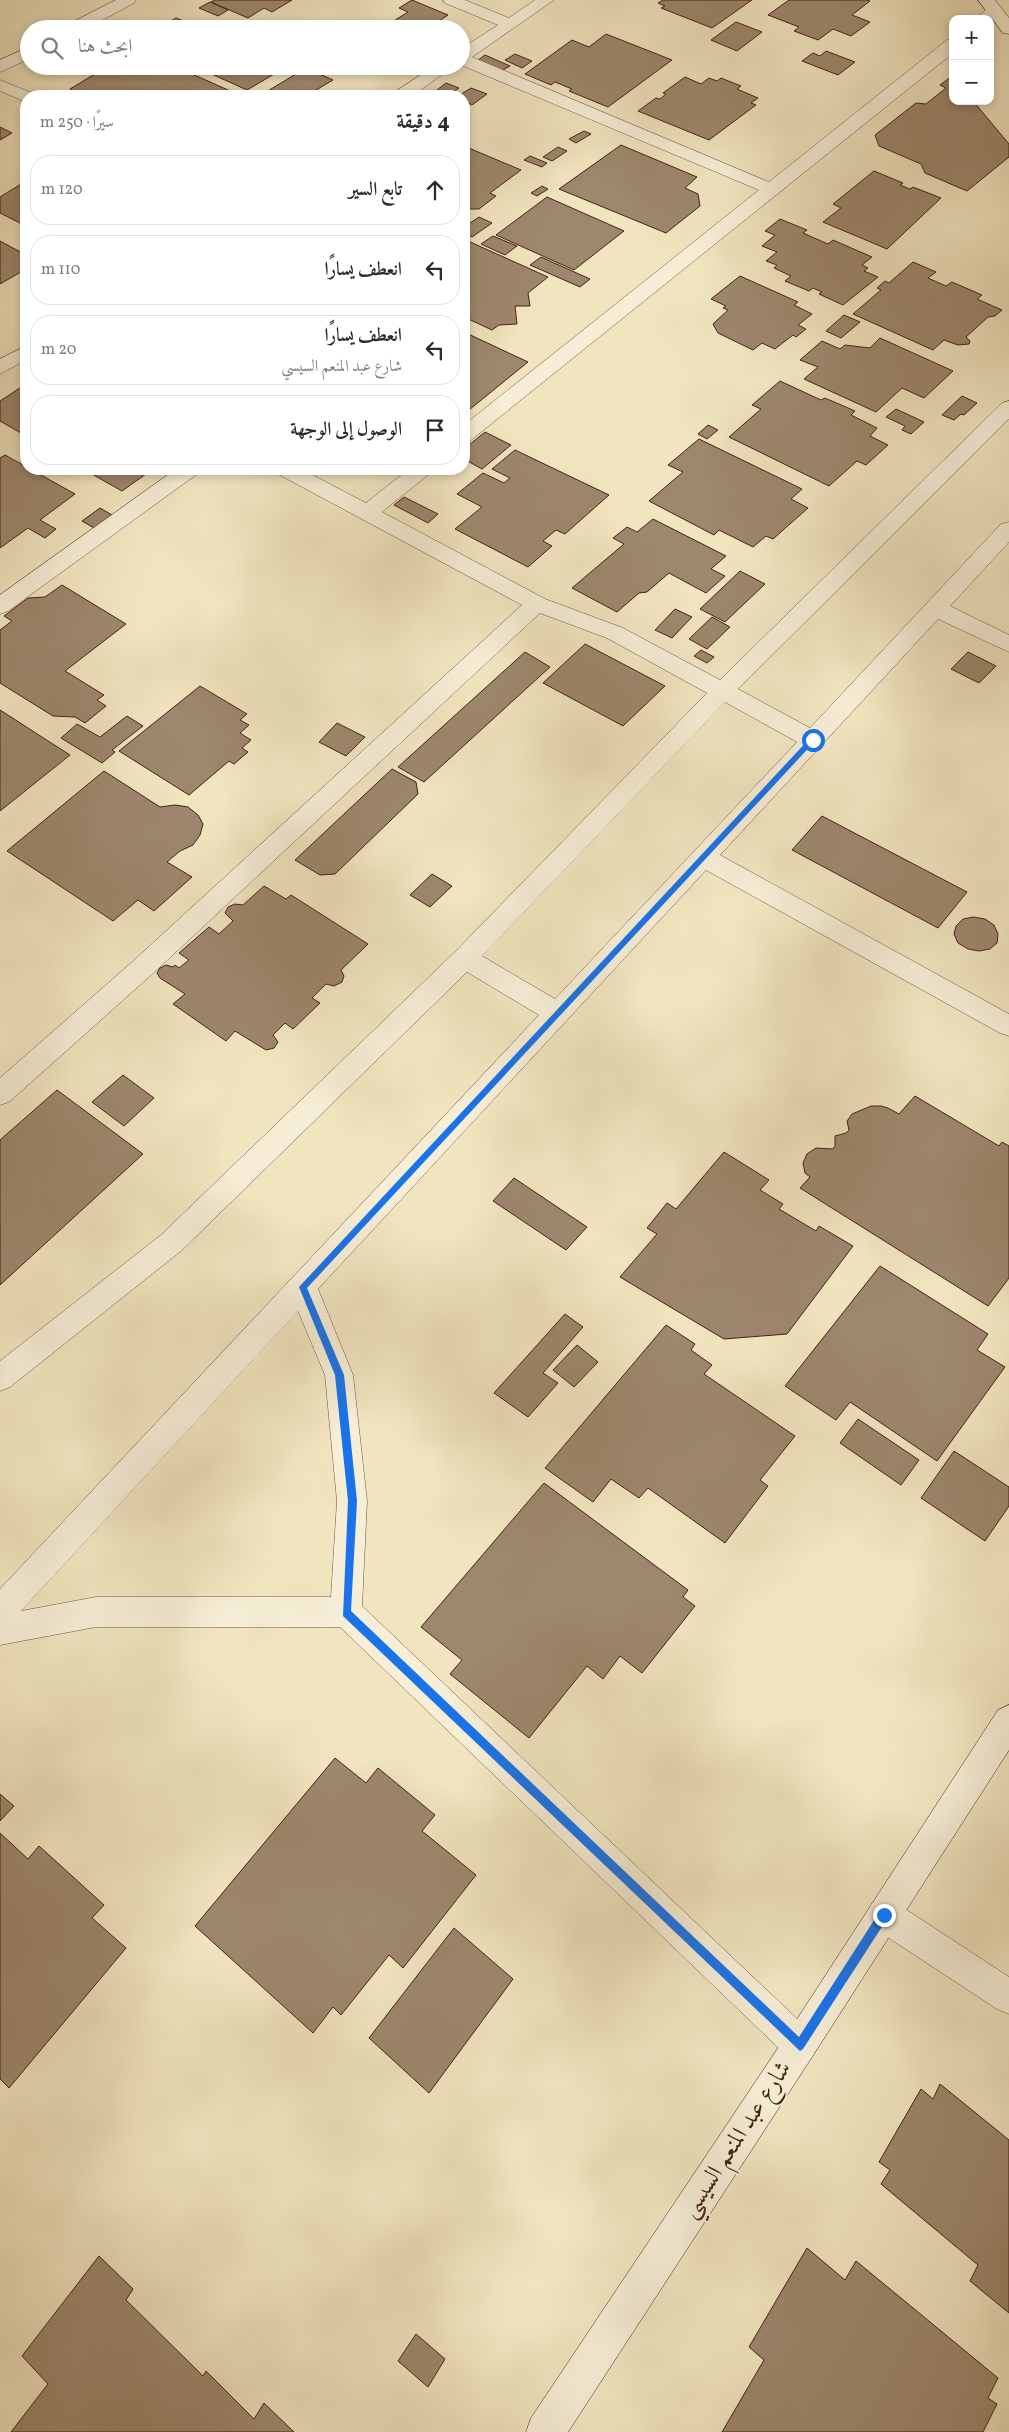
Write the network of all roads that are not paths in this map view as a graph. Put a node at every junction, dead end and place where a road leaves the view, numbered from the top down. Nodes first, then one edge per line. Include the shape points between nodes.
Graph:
1 (128, 0) edge
2 (451, 0) edge
3 (546, 0) edge
4 (988, 10) edge
5 (90, 20) edge
6 (510, 24) junction
7 (1009, 29) edge
8 (949, 47) edge
9 (470, 52) edge
10 (20, 57) edge
11 (470, 62) edge
12 (0, 67) edge
13 (432, 75) edge
14 (0, 85) edge
15 (410, 90) edge
16 (20, 94) edge
17 (771, 189) junction
18 (20, 356) edge
19 (0, 368) edge
20 (1009, 407) edge
21 (470, 430) edge
22 (182, 475) edge
23 (296, 475) edge
24 (414, 475) edge
25 (367, 513) junction
26 (1009, 529) edge
27 (537, 604) junction
28 (0, 606) edge
29 (935, 608) junction
30 (1009, 644) edge
31 (722, 691) junction
32 (813, 740) junction
33 (703, 857) junction
34 (465, 958) junction
35 (558, 1014) junction
36 (1009, 1026) edge
37 (0, 1094) edge
38 (303, 1287) junction
39 (0, 1378) edge
40 (0, 1611) edge
41 (346, 1612) junction
42 (0, 1630) edge
43 (1009, 1721) edge
44 (884, 1915) junction
45 (1009, 1998) edge
46 (800, 2045) junction
47 (545, 2432) edge

1 - 5 street
2 - 6 street
3 - 6 street
4 - 7 street
6 - 9 street
8 - 17 street
10 - 12 street
11 - 17 street
13 - 15 street
14 - 16 street
17 - 21 street
18 - 19 street
20 - 31 street
22 - 28 street
23 - 25 street
24 - 25 street
25 - 27 street
26 - 29 street
27 - 31 street via 615,633
27 - 37 street via 140,970
29 - 30 street
29 - 32 street
31 - 32 street
31 - 34 street
32 - 33 street
33 - 35 street
33 - 36 street
34 - 35 street
34 - 39 street via 171,1243
35 - 38 street
38 - 40 street
38 - 41 street via 339,1375 352,1501
41 - 42 street via 96,1612
41 - 46 street
43 - 44 street, شارع عبد المنعم السيسي
44 - 45 street
44 - 46 street, شارع عبد المنعم السيسي
46 - 47 street, شارع عبد المنعم السيسي

